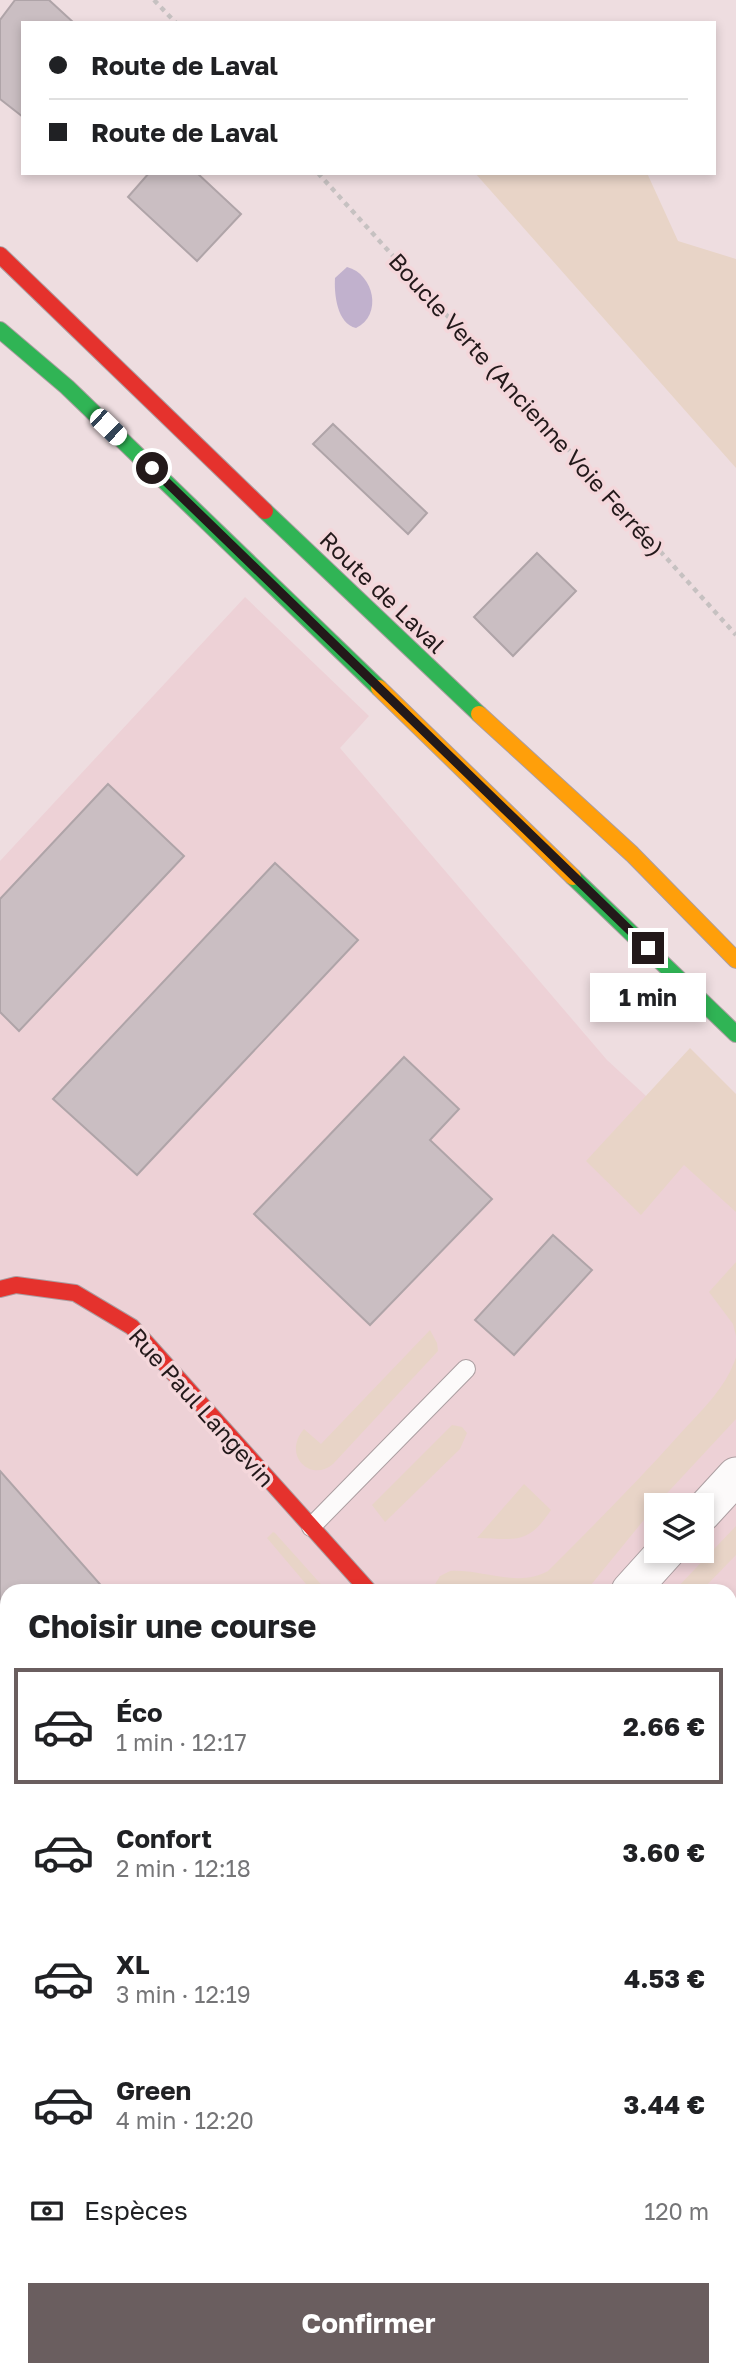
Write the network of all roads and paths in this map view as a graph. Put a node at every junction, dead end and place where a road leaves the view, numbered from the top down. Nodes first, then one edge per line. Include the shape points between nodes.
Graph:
1 (154, 0) edge
2 (174, 21) edge
3 (320, 175) edge
4 (0, 255) edge
5 (0, 330) edge
6 (736, 635) edge
7 (736, 960) edge
8 (736, 1034) edge
9 (0, 1289) edge
10 (466, 1369) dead end
11 (736, 1476) edge
12 (714, 1500) edge
13 (311, 1527) junction
14 (655, 1563) edge
15 (363, 1584) edge
16 (636, 1584) edge

1 - 2 path
3 - 6 path, Boucle Verte (Ancienne Voie Ferrée)
4 - 7 main road, Route de Laval via 454,691 632,854
5 - 8 main road via 67,387
9 - 13 main road, Rue Paul Langevin via 16,1285 75,1293 132,1327
10 - 13 lane
11 - 12 street
13 - 15 main road, Rue Paul Langevin
14 - 16 street

